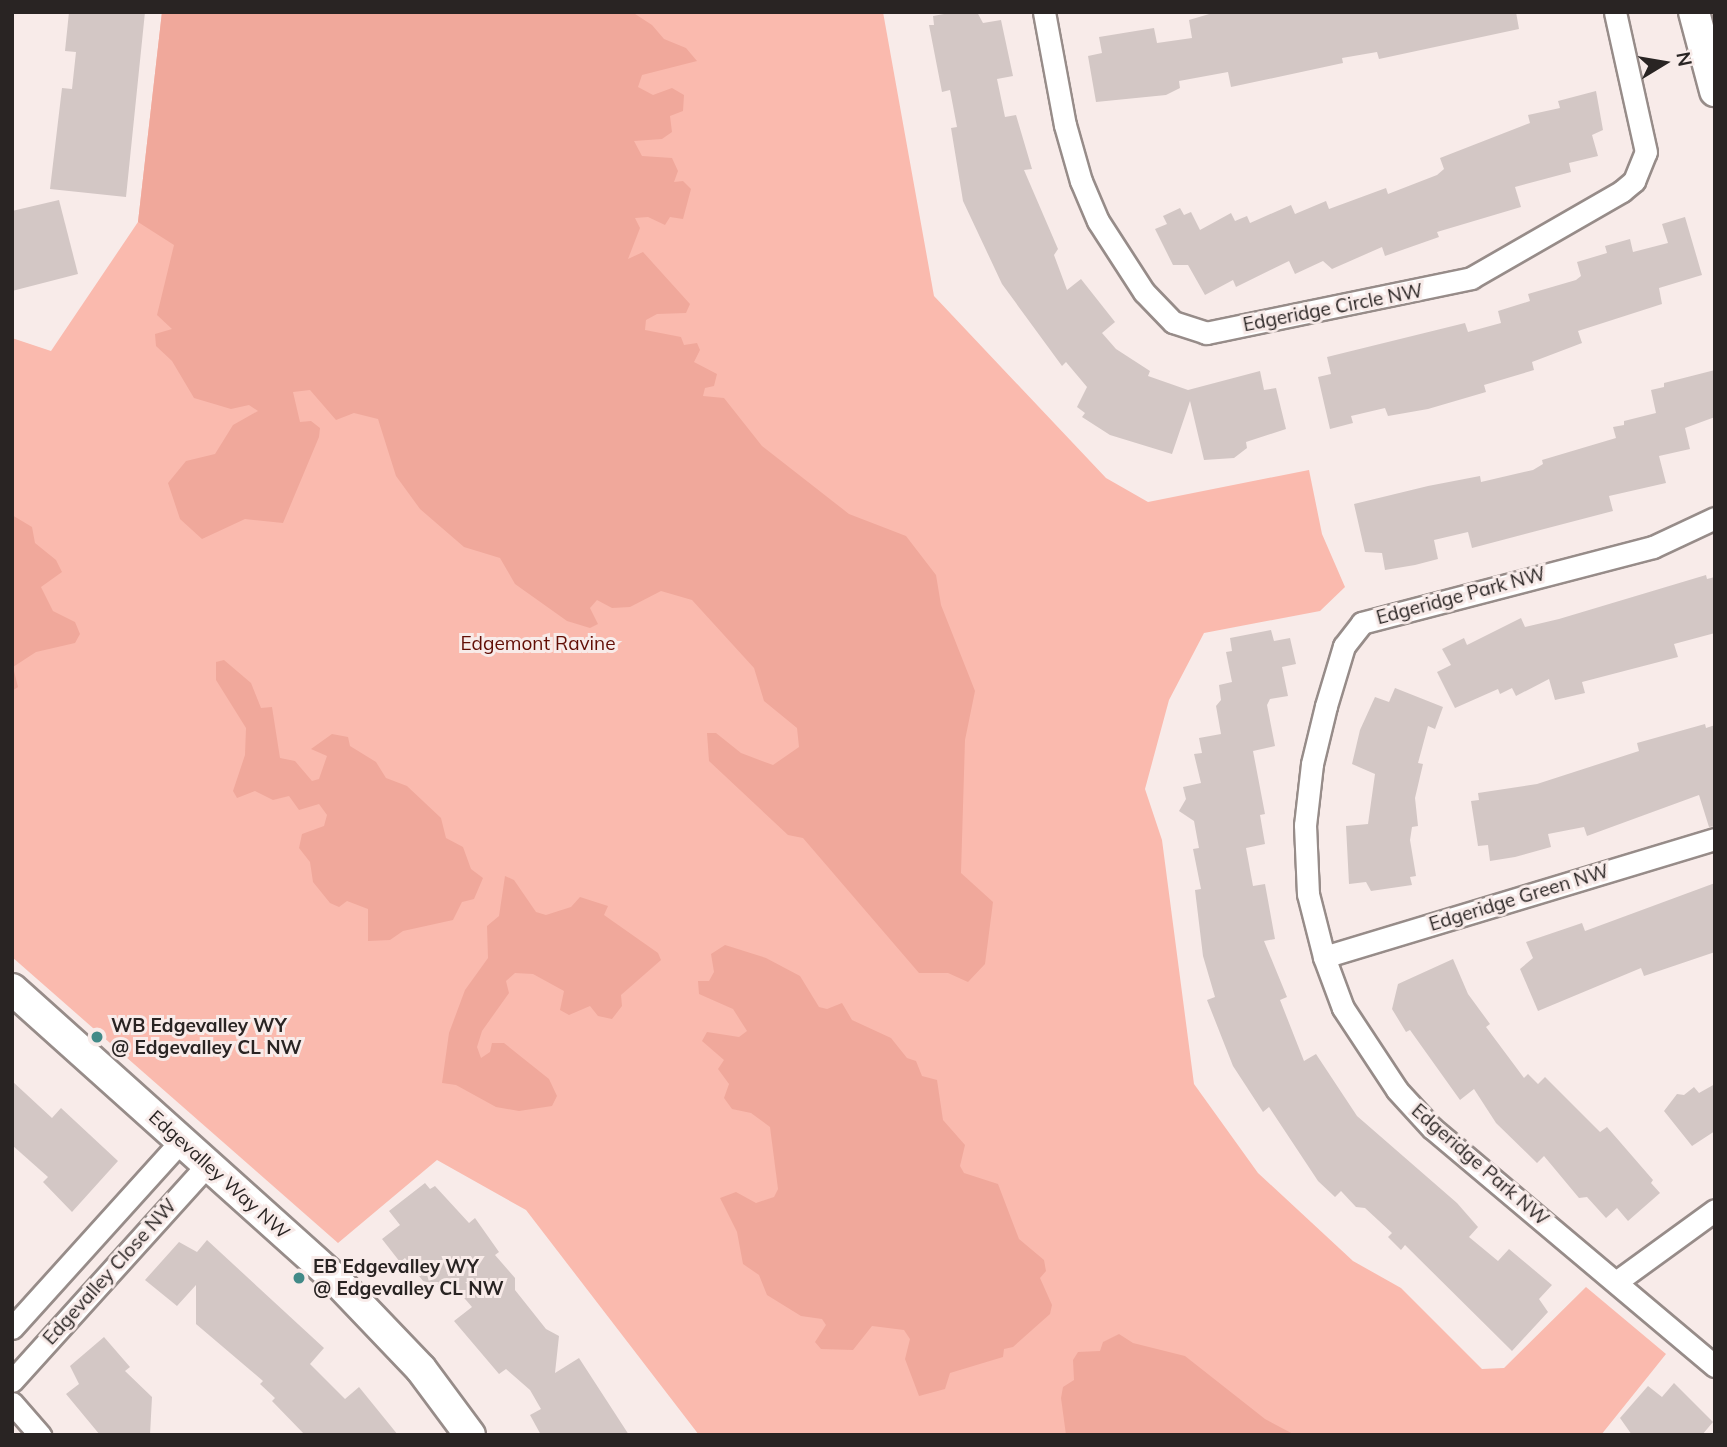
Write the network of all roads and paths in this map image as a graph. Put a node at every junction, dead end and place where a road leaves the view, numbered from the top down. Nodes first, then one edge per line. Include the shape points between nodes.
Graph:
1 (1044, 12) edge
2 (1615, 12) edge
3 (1694, 12) edge
4 (1715, 91) edge
5 (1715, 517) edge
6 (1715, 839) edge
7 (1324, 957) junction
8 (12, 989) edge
9 (181, 1141) junction
10 (208, 1164) junction
11 (1715, 1210) edge
12 (1616, 1282) junction
13 (12, 1328) edge
14 (1715, 1366) edge
15 (12, 1381) edge
16 (12, 1403) edge
17 (40, 1435) edge
18 (470, 1435) edge

1 - 2 street, Edgeridge Circle NW via 1065,125 1080,181 1098,221 1154,302 1180,325 1206,333 1471,278 1622,191 1634,181 1646,152
3 - 4 street
5 - 7 street, Edgeridge Park NW via 1673,541 1375,617 1353,630 1314,752 1305,825 1308,894
6 - 7 street, Edgeridge Green NW
7 - 12 street, Edgeridge Park NW via 1343,1008 1396,1090 1432,1128
8 - 9 street, Edgevalley Way NW
9 - 10 street, Edgevalley Way NW
9 - 13 street, Edgevalley Close NW
10 - 15 street, Edgevalley Close NW
10 - 18 street, Edgevalley Way NW via 382,1325
11 - 12 street
12 - 14 street, Edgeridge Park NW
16 - 17 street

